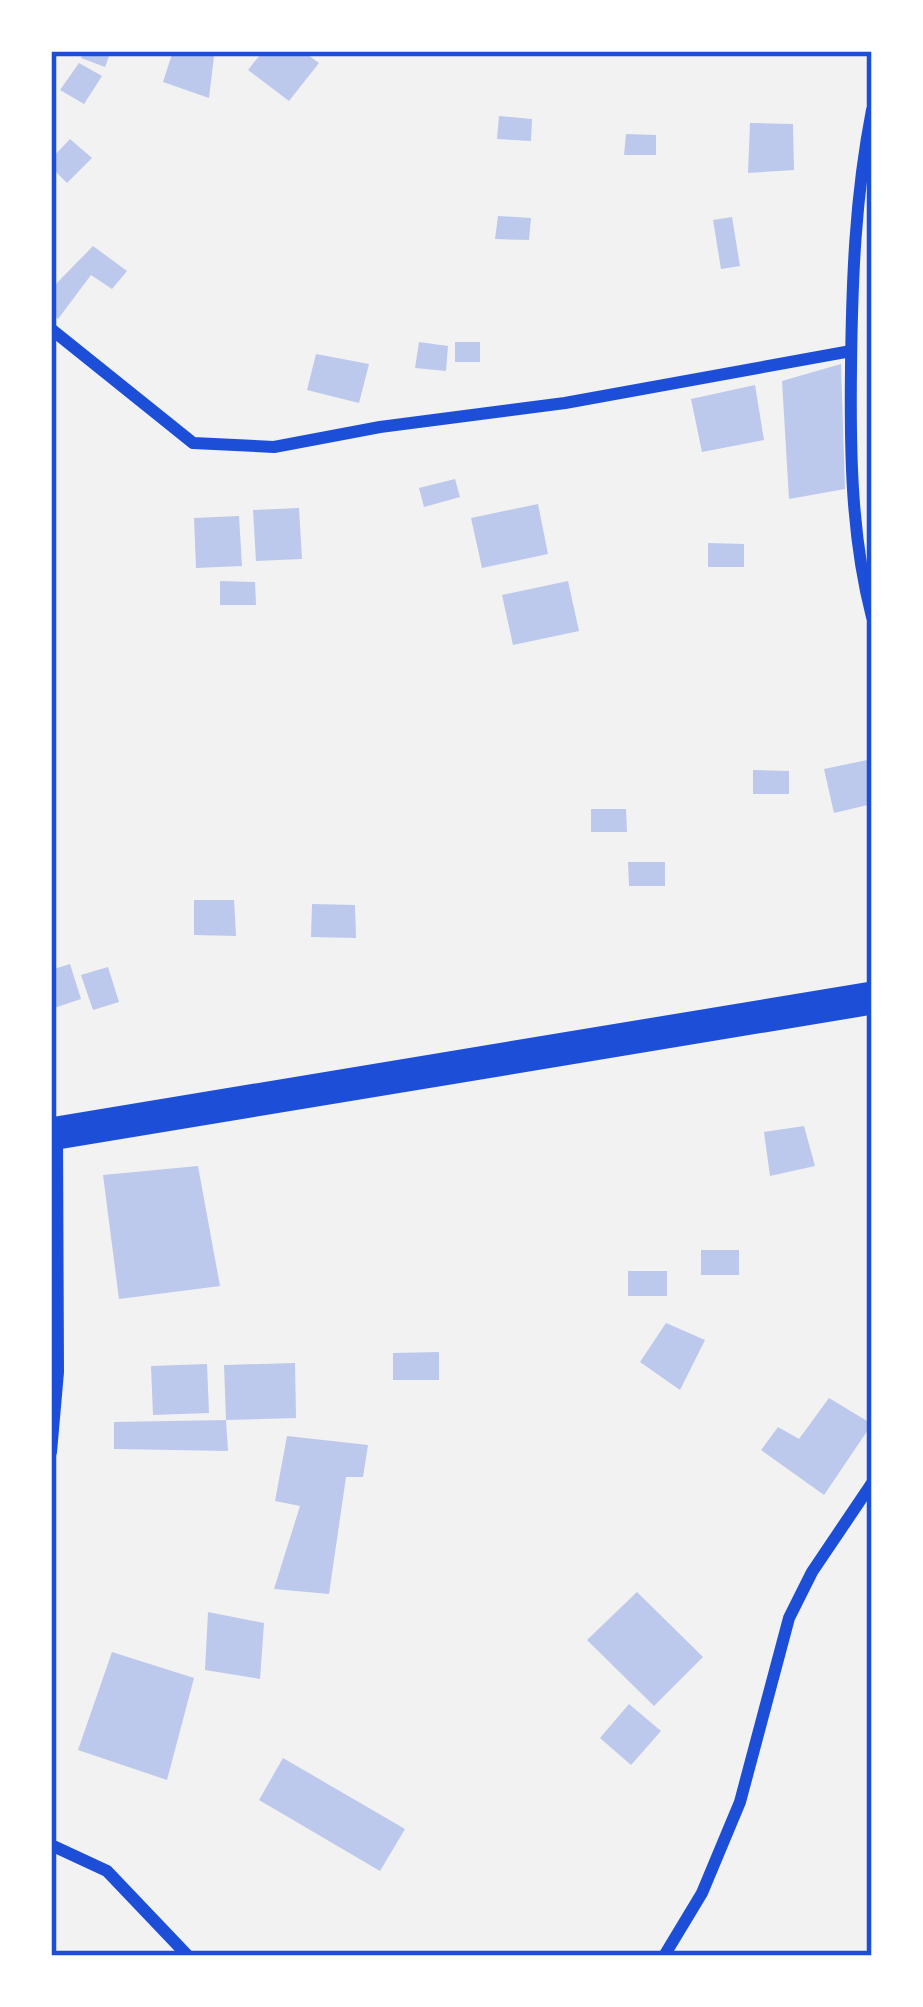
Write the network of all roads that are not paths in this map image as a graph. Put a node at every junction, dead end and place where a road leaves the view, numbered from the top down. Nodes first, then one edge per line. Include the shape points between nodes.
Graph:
1 (872, 110) edge
2 (51, 329) edge
3 (851, 351) junction
4 (872, 617) edge
5 (872, 998) edge
6 (54, 1133) edge
7 (51, 1452) edge
8 (872, 1484) edge
9 (51, 1845) edge
10 (188, 1956) edge
11 (664, 1956) edge

1 - 3 street via 851,260
2 - 3 street via 193,442 251,447 565,403
3 - 4 street via 855,523
5 - 6 highway
6 - 7 street via 58,1372
8 - 11 street via 789,1618 740,1802 702,1893
9 - 10 street via 107,1871

